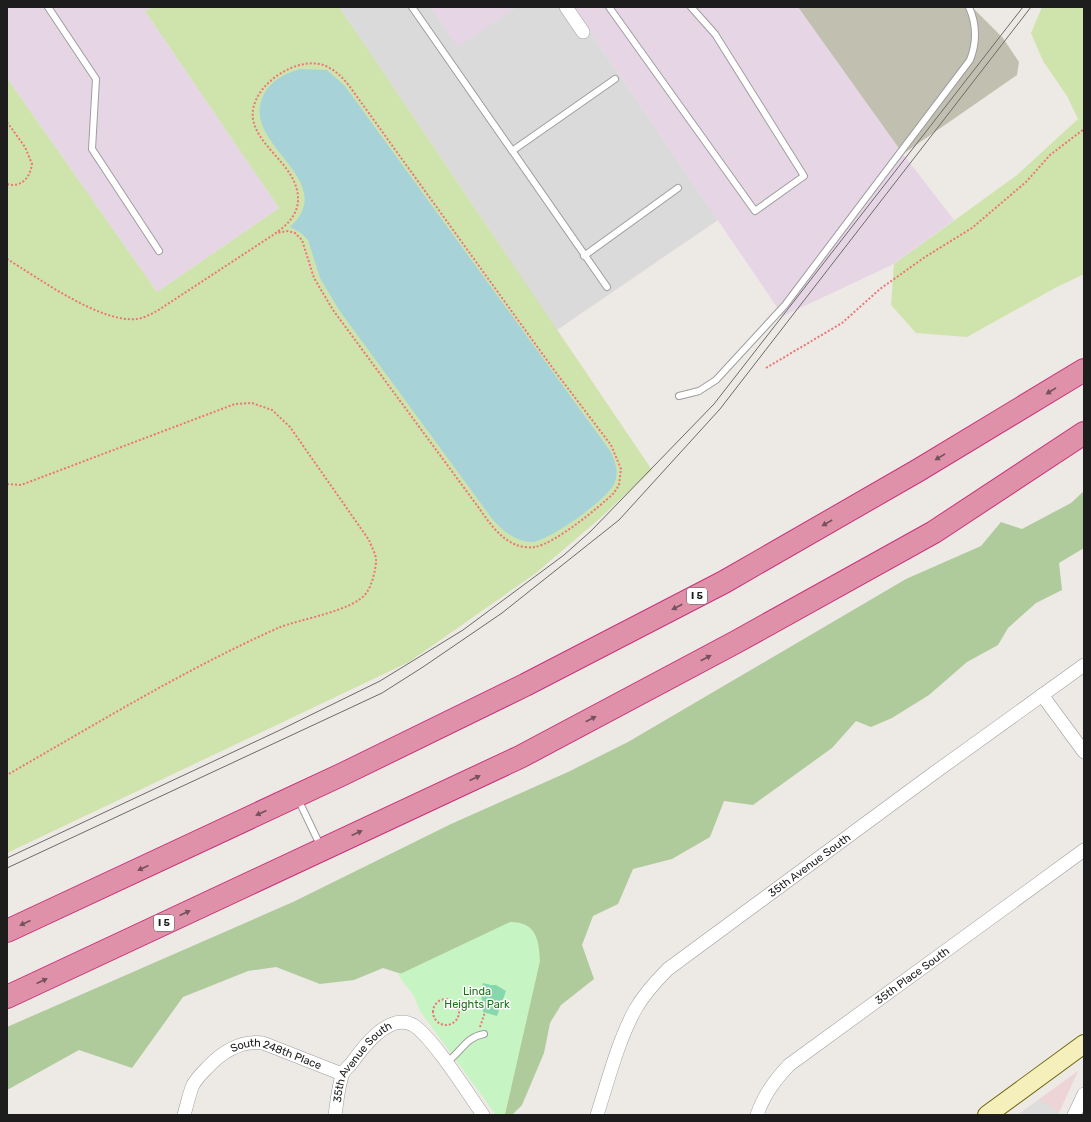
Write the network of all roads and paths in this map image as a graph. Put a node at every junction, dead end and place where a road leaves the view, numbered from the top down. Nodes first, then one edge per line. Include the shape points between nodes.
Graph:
1 (48, 7) edge
2 (412, 7) edge
3 (566, 7) edge
4 (609, 7) edge
5 (691, 7) edge
6 (969, 7) edge
7 (583, 32) dead end
8 (615, 79) dead end
9 (7, 122) edge
10 (1084, 129) edge
11 (512, 151) junction
12 (7, 184) edge
13 (678, 188) dead end
14 (276, 233) junction
15 (159, 251) dead end
16 (584, 256) junction
17 (7, 259) edge
18 (607, 287) dead end
19 (766, 368) dead end
20 (1084, 370) edge
21 (679, 396) dead end
22 (1084, 433) edge
23 (7, 484) edge
24 (1084, 665) edge
25 (1042, 695) junction
26 (1084, 752) edge
27 (7, 775) edge
28 (296, 796) junction
29 (322, 849) junction
30 (1084, 850) edge
31 (7, 931) edge
32 (7, 997) edge
33 (485, 1012) dead end
34 (452, 1023) joint
35 (479, 1028) dead end
36 (484, 1034) dead end
37 (1084, 1044) edge
38 (446, 1063) junction
39 (342, 1074) junction
40 (1084, 1094) edge
41 (184, 1115) edge
42 (335, 1115) edge
43 (483, 1115) edge
44 (597, 1115) edge
45 (757, 1115) edge
46 (987, 1115) edge
47 (1074, 1115) edge

1 - 15 lane via 96,79 92,149
2 - 11 lane
3 - 7 street
4 - 5 lane via 755,211 804,176 714,34
6 - 21 lane via 973,15 976,37 970,60 785,305 716,380 699,391
8 - 11 lane
9 - 12 path via 25,146 32,164 27,178 22,183 14,186
10 - 19 path via 1050,155 1026,182 972,228 880,289 842,322
11 - 16 lane
13 - 16 lane
14 - 14 path via 293,217 298,202 297,191 287,170 255,125 253,103 264,86 293,67 307,64 327,66 345,81 363,105 611,445 621,470 619,485 614,493 543,545 529,547 507,540 498,533 476,504 333,310 314,278 302,240 295,233 288,231
14 - 17 path via 157,311 138,319 117,318 96,312
16 - 18 lane
20 -> 28 highway, I 5 via 724,582 525,685
29 -> 22 highway, I 5 via 520,757 736,642 934,532
23 - 27 path via 21,485 235,404 252,403 272,410 290,426 369,540 376,560 367,593 352,604 280,628 197,666
24 - 25 street, 35th Avenue South
25 - 26 street
25 - 44 street, 35th Avenue South via 668,969 649,989 635,1010
28 - 29 lane
28 -> 31 highway, I 5
32 -> 29 highway, I 5
30 - 45 street, 35th Place South via 789,1065 774,1081
33 - 35 path
34 - 34 path via 441,1024 436,1019 434,1009 440,1000 447,999 456,1005 458,1015
36 - 38 lane via 469,1039
37 - 46 main road
38 - 39 street, 35th Avenue South via 419,1029 404,1022 392,1024 381,1030
38 - 43 street
39 - 41 street, South 248th Place via 263,1043 242,1043 224,1052 193,1085
39 - 42 street, 35th Avenue South
40 - 47 street

